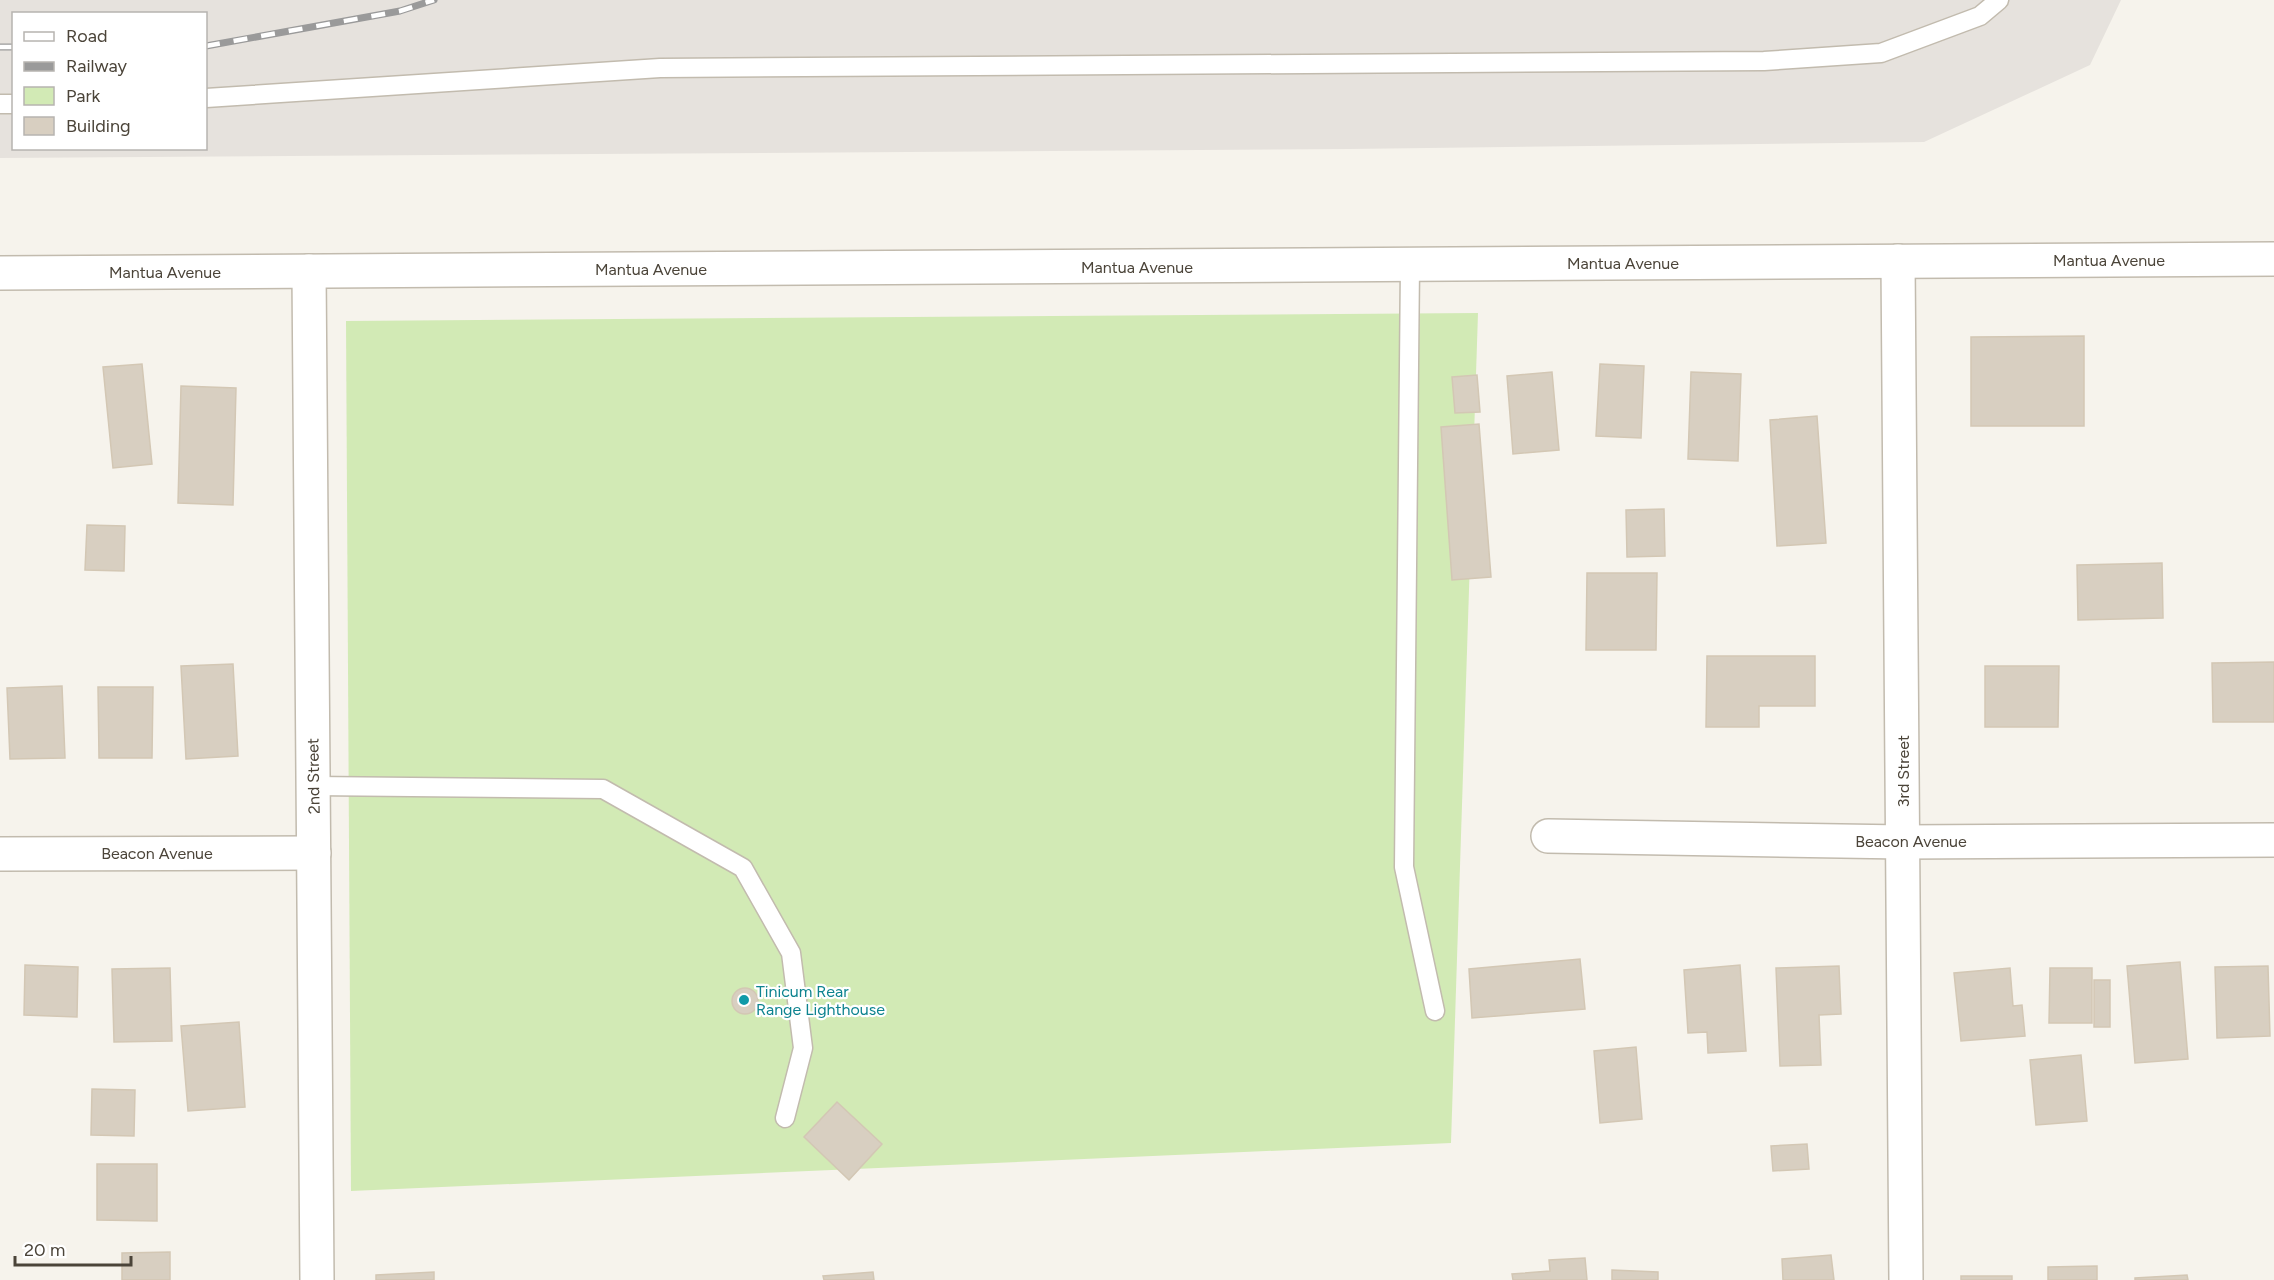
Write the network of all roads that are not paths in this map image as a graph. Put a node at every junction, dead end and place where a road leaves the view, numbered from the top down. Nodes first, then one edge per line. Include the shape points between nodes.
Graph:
1 (1999, 0) edge
2 (207, 98) edge
3 (2274, 259) edge
4 (1898, 261) junction
5 (1410, 265) junction
6 (309, 271) junction
7 (0, 273) edge
8 (313, 786) junction
9 (1548, 836) dead end
10 (2274, 840) edge
11 (1903, 842) junction
12 (314, 853) junction
13 (0, 854) edge
14 (1435, 1011) dead end
15 (785, 1118) dead end
16 (317, 1280) edge
17 (1906, 1280) edge

1 - 2 lane via 1980,16 1881,53 1764,61 660,68
3 - 4 street, Mantua Avenue
4 - 5 street, Mantua Avenue
4 - 11 street, 3rd Street
5 - 6 street, Mantua Avenue
5 - 14 lane via 1404,867
6 - 7 street, Mantua Avenue
6 - 8 street, 2nd Street
8 - 12 street, 2nd Street
8 - 15 lane via 603,789 743,868 791,953 803,1048
9 - 11 street, Beacon Avenue
10 - 11 street, Beacon Avenue
11 - 17 street, 3rd Street
12 - 13 street, Beacon Avenue
12 - 16 street, 2nd Street

